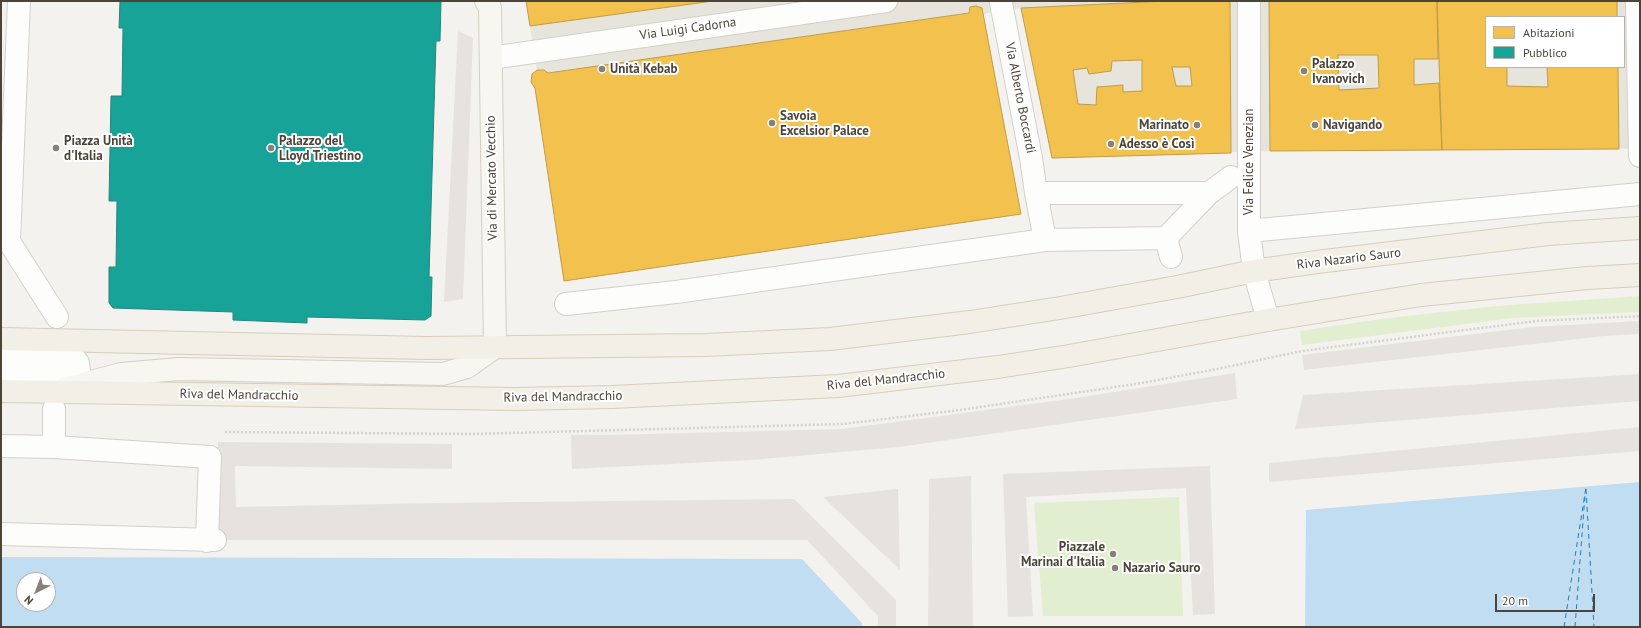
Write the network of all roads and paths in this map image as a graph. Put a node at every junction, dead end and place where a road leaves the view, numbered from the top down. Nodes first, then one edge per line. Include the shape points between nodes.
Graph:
1 (18, 1) edge
2 (886, 1) edge
3 (1249, 1) edge
4 (1637, 1) edge
5 (488, 3) edge
6 (1001, 3) dead end
7 (491, 58) junction
8 (1640, 156) edge
9 (1231, 177) dead end
10 (1036, 193) junction
11 (1208, 193) junction
12 (1640, 194) edge
13 (1640, 228) edge
14 (1249, 231) junction
15 (4, 237) edge
16 (1045, 240) junction
17 (1254, 271) junction
18 (1640, 275) edge
19 (576, 307) dead end
20 (1640, 316) edge
21 (57, 317) dead end
22 (1268, 320) junction
23 (1, 339) edge
24 (495, 347) junction
25 (1, 359) edge
26 (1, 373) edge
27 (1, 391) edge
28 (54, 401) junction
29 (219, 432) dead end
30 (1, 446) edge
31 (54, 447) junction
32 (1, 534) edge

1 - 15 street
2 - 7 street, Via Luigi Cadorna
3 - 14 street, Via Felice Venezian
4 - 8 street
5 - 7 main road, Via di Mercato Vecchio
6 - 10 street, Via Alberto Boccardi
7 - 24 main road, Via di Mercato Vecchio
9 - 11 street
10 - 11 street
10 - 16 street, Via Alberto Boccardi
11 - 16 street via 1169,248
12 - 14 street
13 - 17 main road, Riva Nazario Sauro via 1548,234
14 - 17 street, Via Felice Venezian
15 - 21 street
16 - 19 street
17 - 22 street, Via Felice Venezian
17 - 24 main road, Riva Nazario Sauro via 1060,308 830,339 706,346
18 - 22 main road via 1421,295
20 - 29 path via 1536,321 1302,351 1142,383 960,410 843,424 474,434
22 - 28 main road, Riva del Mandracchio via 998,367 838,386 514,399
23 - 24 main road via 427,348
24 - 28 main road via 467,367 443,374 179,369 121,374
25 - 26 street via 76,360 79,372
27 - 28 main road, Riva del Mandracchio
28 - 31 street
30 - 31 street
31 - 32 street via 210,457 211,540

